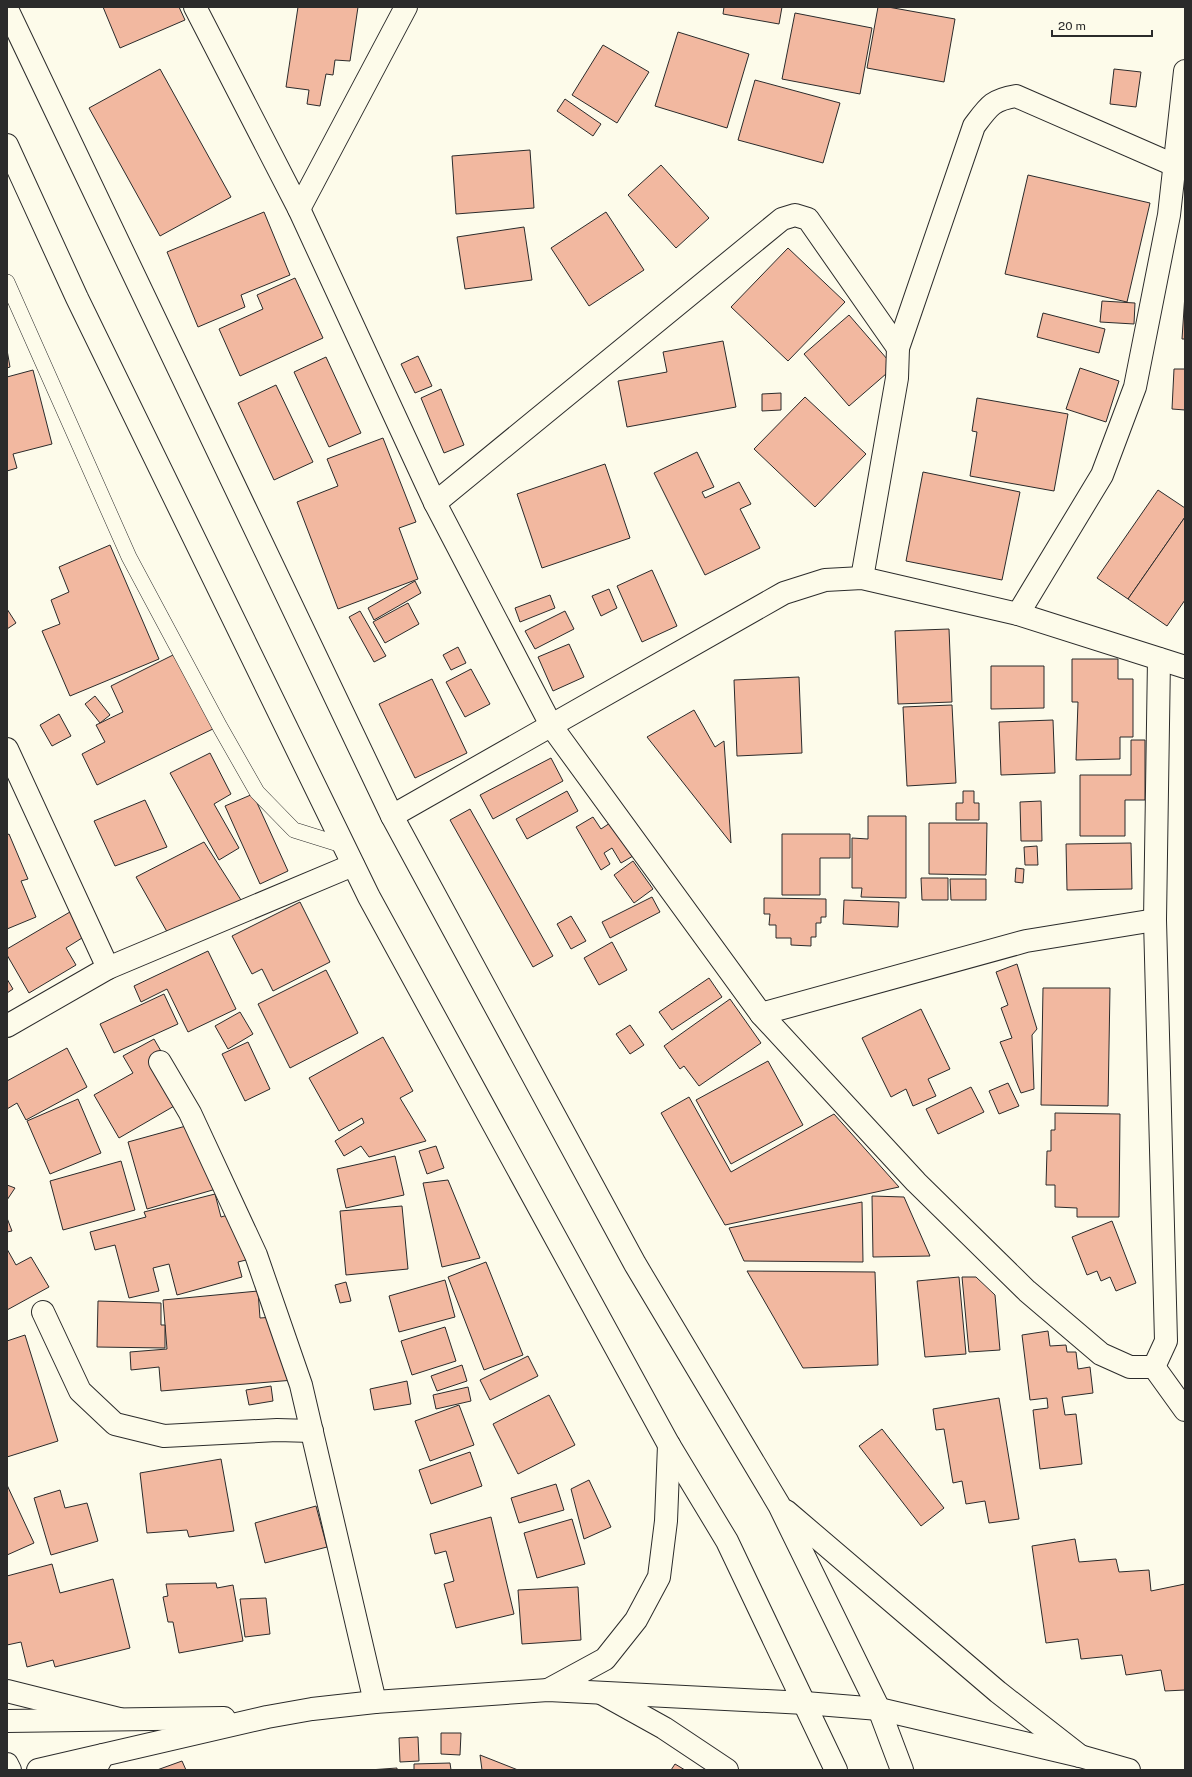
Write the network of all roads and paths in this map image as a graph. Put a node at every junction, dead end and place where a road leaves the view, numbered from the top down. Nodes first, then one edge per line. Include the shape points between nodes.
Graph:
1 (195, 7) edge
2 (406, 7) edge
3 (7, 9) edge
4 (1185, 71) edge
5 (7, 145) edge
6 (1174, 165) junction
7 (299, 209) junction
8 (1177, 216) edge
9 (7, 282) edge
10 (898, 348) junction
11 (435, 503) junction
12 (862, 578) junction
13 (1018, 614) junction
14 (1159, 658) junction
15 (1185, 667) edge
16 (552, 727) junction
17 (7, 749) edge
18 (392, 816) junction
19 (342, 845) junction
20 (353, 865) junction
21 (1155, 920) junction
22 (108, 968) junction
23 (760, 1014) junction
24 (7, 1026) edge
25 (160, 1062) dead end
26 (43, 1312) dead end
27 (1154, 1367) junction
28 (1185, 1410) edge
29 (312, 1431) junction
30 (669, 1445) junction
31 (779, 1505) junction
32 (548, 1690) junction
33 (7, 1691) edge
34 (600, 1693) junction
35 (375, 1702) junction
36 (805, 1703) junction
37 (879, 1709) junction
38 (267, 1717) junction
39 (119, 1719) junction
40 (7, 1721) edge
41 (1080, 1756) junction
42 (99, 1762) edge
43 (7, 1764) edge
44 (10, 1770) edge
45 (38, 1770) edge
46 (727, 1770) edge
47 (836, 1770) edge
48 (902, 1770) edge
49 (1129, 1770) edge

1 - 7 street
2 - 7 street
3 - 18 street
4 - 6 street
5 - 19 street via 77,298
6 - 8 street
6 - 10 street via 1016,96 998,99 974,126
7 - 11 street
8 - 13 street via 1135,387 1102,474
9 - 19 lane via 129,557 216,721 257,792 294,830
10 - 11 street via 808,219 795,215 782,219
10 - 12 street via 897,378
11 - 16 street
12 - 13 street
12 - 16 street via 825,580 784,594
13 - 14 street
14 - 15 street
14 - 21 street
16 - 18 street
16 - 23 street
17 - 22 street
18 - 31 street via 635,1264
19 - 20 street
20 - 22 street
20 - 30 street
21 - 23 street via 1026,941
21 - 27 street via 1166,1341
22 - 24 street
23 - 27 street via 916,1182 1027,1291 1101,1354 1130,1367
25 - 29 street via 190,1113 256,1255 301,1385
26 - 29 street via 80,1391 115,1424 164,1436 277,1430
27 - 28 street
29 - 35 street
30 - 32 street via 666,1521 659,1577 636,1620 605,1659
30 - 36 street via 727,1541
31 - 37 street
31 - 41 street via 998,1692
32 - 34 street
32 - 35 street
33 - 39 street
34 - 36 street
34 - 46 street via 664,1728
35 - 38 street
36 - 37 street
36 - 47 street
37 - 41 street
37 - 48 street
38 - 39 street
38 - 42 street
39 - 40 street
41 - 49 street
42 - 45 street
43 - 44 street

